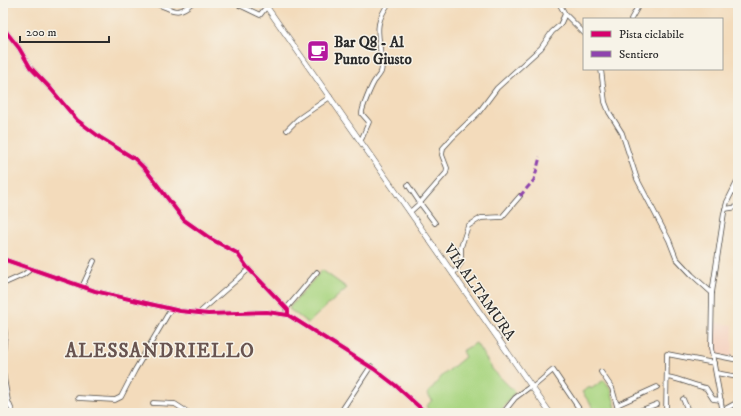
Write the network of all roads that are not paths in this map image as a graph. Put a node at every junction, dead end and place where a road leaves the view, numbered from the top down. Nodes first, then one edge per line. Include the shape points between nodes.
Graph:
1 (123, 3) edge
2 (144, 3) edge
3 (152, 3) edge
4 (192, 3) edge
5 (235, 3) edge
6 (389, 3) edge
7 (559, 3) edge
8 (640, 3) edge
9 (266, 5) edge
10 (565, 14) junction
11 (632, 18) edge
12 (3, 28) edge
13 (583, 32) edge
14 (601, 70) edge
15 (330, 97) junction
16 (287, 130) dead end
17 (360, 140) junction
18 (738, 180) edge
19 (408, 185) dead end
20 (520, 196) dead end
21 (420, 203) junction
22 (738, 207) edge
23 (725, 209) junction
24 (410, 212) junction
25 (435, 223) dead end
26 (3, 259) edge
27 (94, 261) dead end
28 (31, 269) junction
29 (249, 269) junction
30 (317, 272) dead end
31 (453, 274) junction
32 (3, 284) edge
33 (82, 287) junction
34 (712, 293) junction
35 (171, 309) junction
36 (286, 309) junction
37 (199, 314) junction
38 (288, 315) junction
39 (3, 317) edge
40 (3, 352) edge
41 (712, 355) junction
42 (738, 360) edge
43 (714, 364) junction
44 (371, 366) junction
45 (3, 372) edge
46 (601, 372) dead end
47 (716, 373) junction
48 (667, 377) junction
49 (738, 377) edge
50 (532, 387) junction
51 (657, 388) dead end
52 (78, 398) dead end
53 (683, 399) dead end
54 (721, 400) junction
55 (738, 402) edge
56 (153, 403) dead end
57 (617, 404) junction
58 (657, 404) dead end
59 (721, 412) edge
60 (13, 413) edge
61 (189, 413) edge
62 (340, 413) edge
63 (426, 413) edge
64 (502, 413) edge
65 (550, 413) edge
66 (582, 413) edge
67 (619, 413) edge
68 (634, 413) edge
69 (666, 413) edge
70 (689, 413) edge

1 - 2 street
3 - 4 street via 180,11
5 - 9 street via 260,15
6 - 17 street via 378,28 381,72 362,109 362,114 369,122
7 - 10 street
8 - 11 street
9 - 15 main road, VIA ALTAMURA
10 - 13 street
10 - 21 street via 560,25 541,48 497,88 485,106 443,148 446,173
12 - 29 street via 30,67 75,118 139,163 184,220 237,253
14 - 34 street via 609,112 622,133 637,179 676,258
15 - 16 street via 298,119
15 - 17 main road, VIA ALTAMURA
17 - 24 main road, VIA ALTAMURA
18 - 23 street
19 - 21 street
20 - 31 street via 502,218 481,218 468,226 460,250 461,263
21 - 24 street
21 - 25 street
22 - 23 street
23 - 34 street
24 - 31 main road, VIA ALTAMURA
26 - 28 street
27 - 33 street
28 - 32 street
28 - 33 street
29 - 36 street
29 - 37 street
30 - 36 street
31 - 50 main road, VIA ALTAMURA
33 - 35 street
34 - 41 street
35 - 37 street
35 - 52 street via 121,397 115,400
36 - 38 street
37 - 38 street via 255,312
38 - 44 street
39 - 40 street
41 - 42 street
41 - 43 street
43 - 47 street
43 - 48 street via 667,354
44 - 62 street
44 - 63 street
45 - 60 street via 8,401
46 - 57 street via 612,388
47 - 49 street
47 - 54 street
48 - 54 street via 706,388 713,399
48 - 69 street
50 - 64 street via 514,398
50 - 65 main road, VIA ALTAMURA
50 - 66 street via 553,370
51 - 57 street
53 - 70 street
54 - 59 street
55 - 59 street
56 - 61 street via 175,404
57 - 67 street
58 - 68 street

